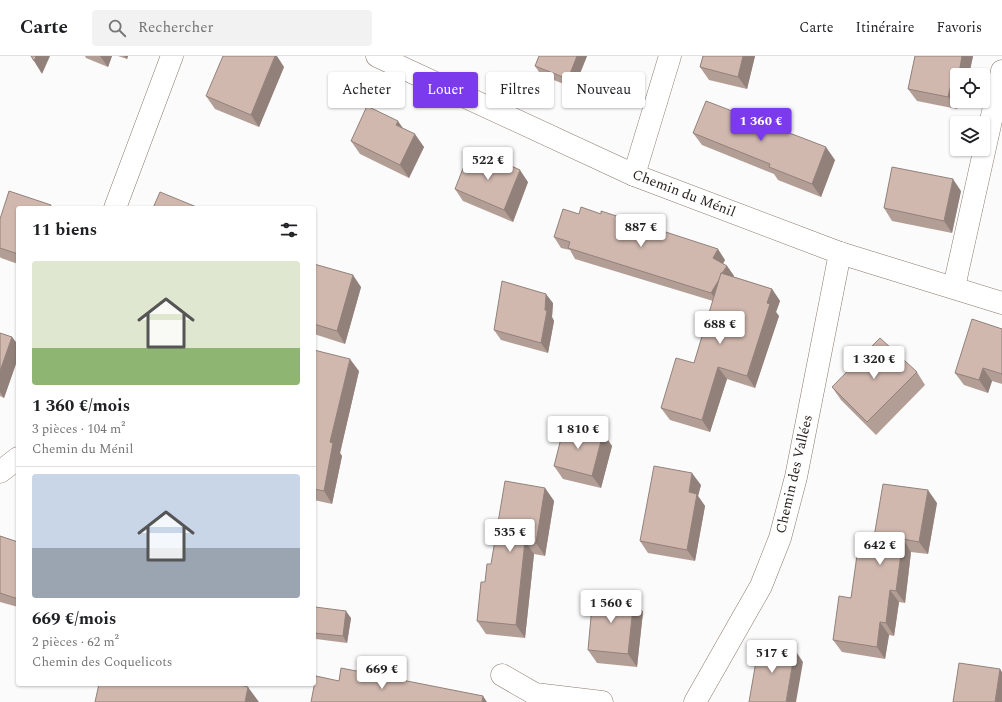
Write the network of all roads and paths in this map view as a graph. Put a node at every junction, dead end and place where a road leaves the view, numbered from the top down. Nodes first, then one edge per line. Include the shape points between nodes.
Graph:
1 (172, 56) edge
2 (377, 56) edge
3 (670, 56) edge
4 (1002, 71) edge
5 (634, 175) junction
6 (116, 206) edge
7 (840, 253) junction
8 (954, 288) junction
9 (1002, 303) edge
10 (16, 460) edge
11 (0, 472) edge
12 (502, 675) dead end
13 (602, 702) edge
14 (695, 702) edge

1 - 6 street
2 - 5 street, Chemin du Ménil
3 - 5 street
4 - 8 street
5 - 7 street, Chemin du Ménil
7 - 8 street, Chemin du Ménil
7 - 14 street, Chemin des Vallées via 796,478 780,538 761,586
8 - 9 street, Chemin du Ménil
10 - 11 street
12 - 13 street via 535,694

